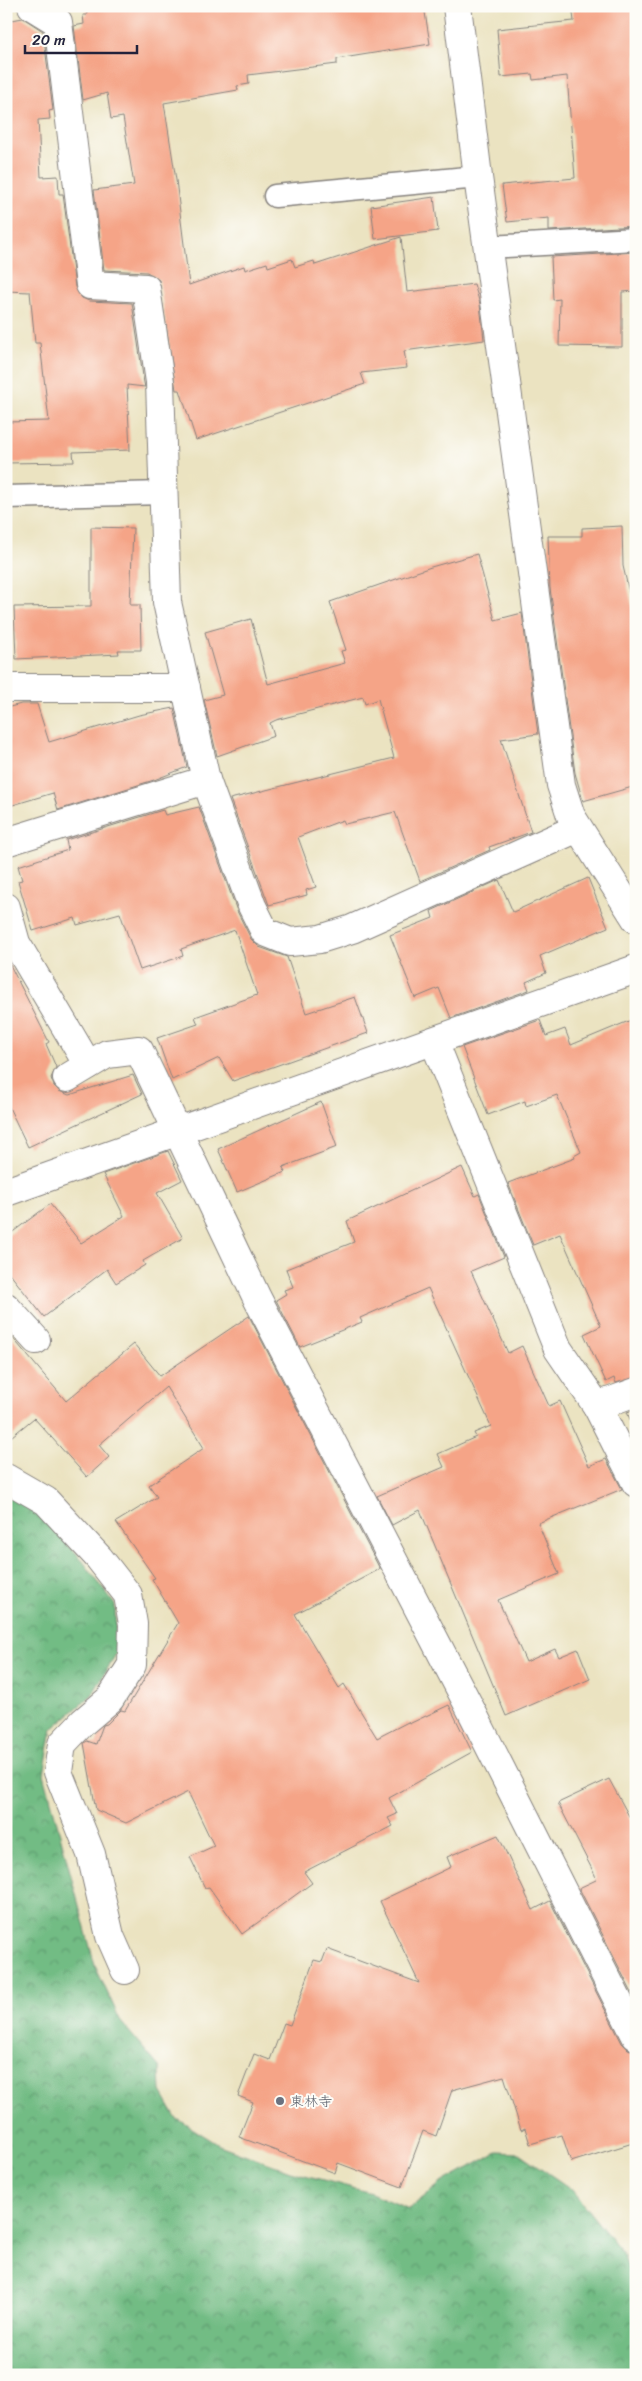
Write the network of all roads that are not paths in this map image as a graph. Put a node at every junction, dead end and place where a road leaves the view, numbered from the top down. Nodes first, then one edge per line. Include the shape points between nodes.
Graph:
1 (32, 6) edge
2 (458, 6) edge
3 (478, 177) junction
4 (275, 196) dead end
5 (636, 239) edge
6 (488, 247) junction
7 (164, 493) junction
8 (6, 497) edge
9 (6, 688) edge
10 (186, 688) junction
11 (206, 780) junction
12 (578, 828) junction
13 (6, 842) edge
14 (6, 907) edge
15 (636, 918) edge
16 (636, 970) edge
17 (434, 1041) junction
18 (178, 1131) junction
19 (6, 1192) edge
20 (6, 1307) edge
21 (36, 1340) dead end
22 (636, 1392) edge
23 (597, 1406) junction
24 (6, 1478) edge
25 (636, 1483) edge
26 (125, 1970) dead end
27 (636, 2036) edge

1 - 7 street via 58,22 90,284 146,288 160,382
2 - 3 street
3 - 4 lane
3 - 6 street
5 - 6 lane
6 - 12 street via 561,785
7 - 8 lane
7 - 10 street via 167,602
9 - 10 street
10 - 11 street
11 - 12 street via 252,906 265,932 290,942 320,940 352,929
11 - 13 street
12 - 15 street
14 - 18 street via 16,943 77,1071 107,1054 139,1050
16 - 17 street
17 - 18 street
17 - 23 street via 558,1349
18 - 19 street
18 - 27 street via 257,1298 464,1695
20 - 21 street
22 - 23 street
23 - 25 street
24 - 26 street via 46,1501 128,1595 133,1624 132,1665 110,1699 62,1744 58,1772 91,1854 110,1936

